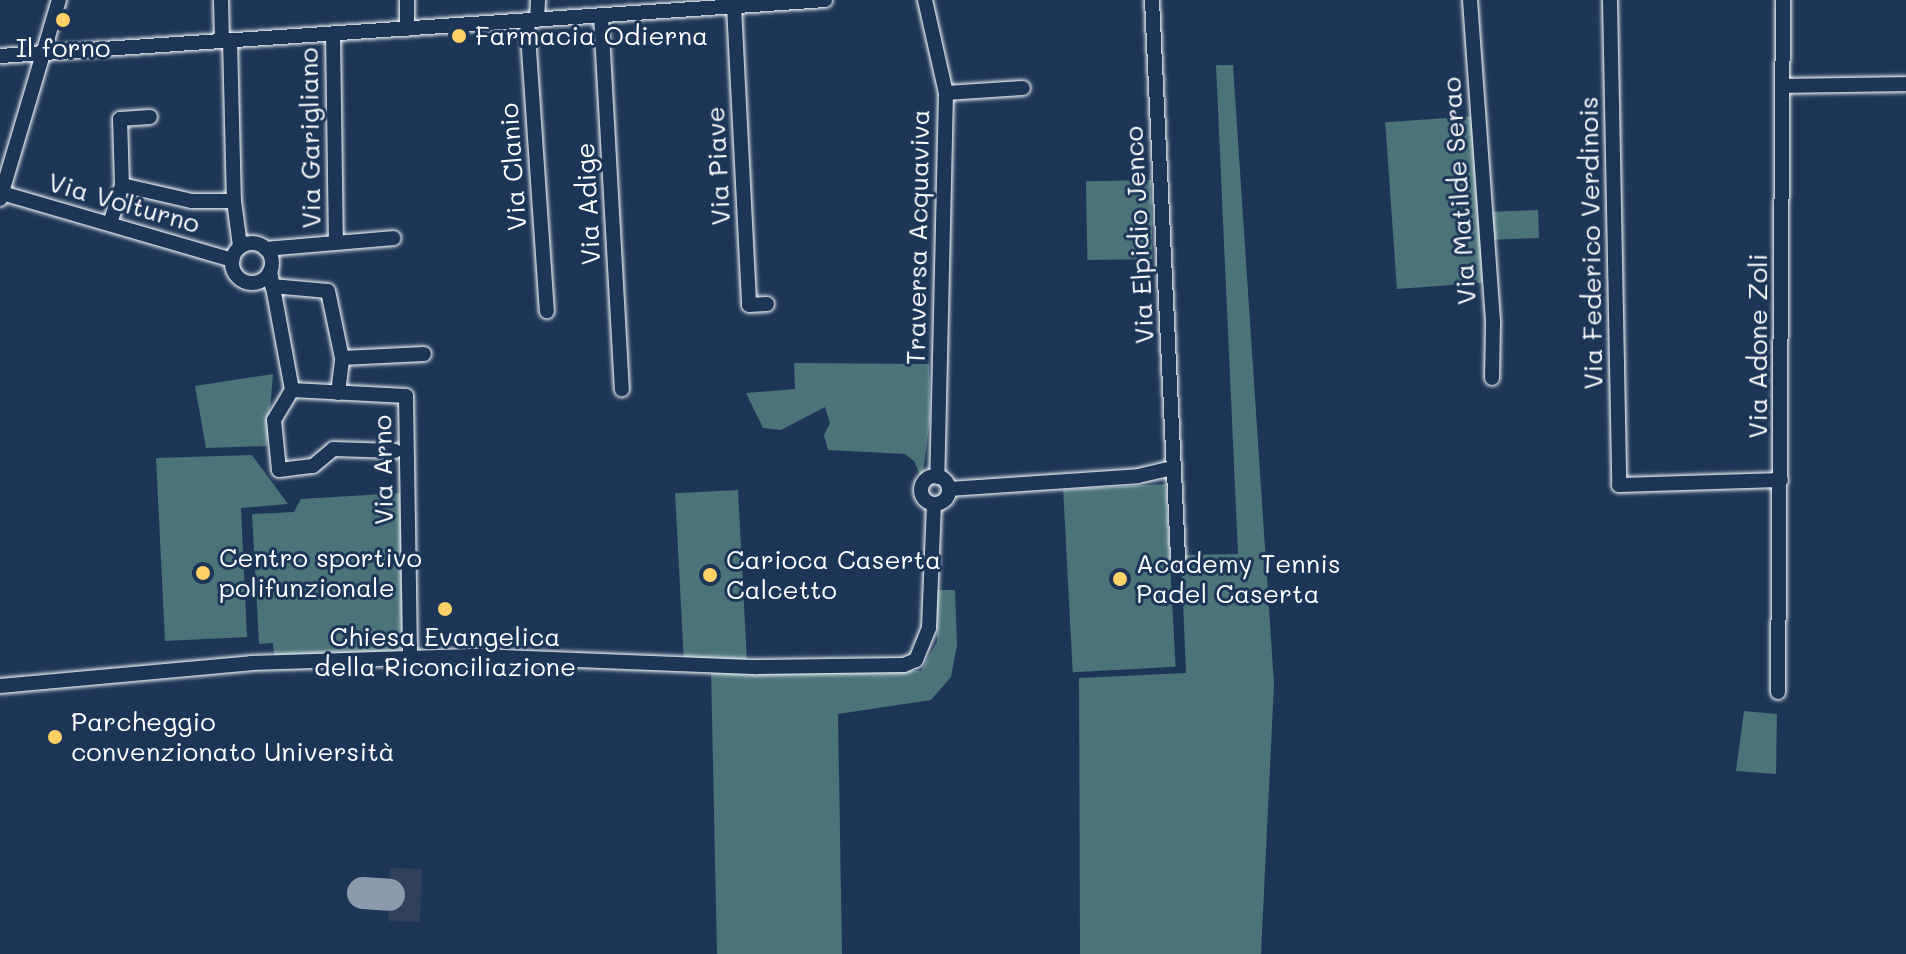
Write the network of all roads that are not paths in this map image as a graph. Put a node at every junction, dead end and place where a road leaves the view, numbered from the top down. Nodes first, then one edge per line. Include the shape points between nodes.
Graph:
1 (59, 0) edge
2 (221, 0) edge
3 (407, 0) edge
4 (538, 0) edge
5 (825, 0) edge
6 (925, 0) edge
7 (1152, 0) edge
8 (1470, 0) edge
9 (1610, 0) edge
10 (1783, 0) edge
11 (750, 2) edge
12 (734, 6) junction
13 (601, 16) junction
14 (532, 20) junction
15 (407, 29) junction
16 (333, 34) junction
17 (226, 41) junction
18 (45, 54) junction
19 (0, 56) edge
20 (1906, 84) edge
21 (1784, 86) junction
22 (1023, 88) dead end
23 (946, 93) junction
24 (150, 117) dead end
25 (122, 185) junction
26 (1, 196) edge
27 (234, 201) junction
28 (110, 224) junction
29 (394, 238) dead end
30 (336, 242) junction
31 (266, 249) junction
32 (236, 253) junction
33 (271, 278) junction
34 (767, 304) dead end
35 (547, 311) dead end
36 (424, 354) dead end
37 (342, 358) junction
38 (1492, 378) dead end
39 (622, 389) dead end
40 (292, 390) junction
41 (338, 393) junction
42 (395, 451) dead end
43 (1174, 468) junction
44 (937, 477) junction
45 (1781, 480) junction
46 (949, 489) junction
47 (934, 504) junction
48 (1178, 558) dead end
49 (410, 658) junction
50 (0, 686) edge
51 (1778, 692) dead end

1 - 18 street
2 - 17 street
3 - 15 street
4 - 14 street, Via Clanio
5 - 11 street
6 - 23 street, Traversa Acquaviva
7 - 43 street, Via Elpidio Jenco
8 - 38 street, Via Matilde Serao via 1493,322
9 - 45 street, Via Federico Verdinois via 1619,485
10 - 21 street, Via Adone Zoli
11 - 12 street
12 - 13 street
12 - 34 street, Via Piave via 749,305
13 - 14 street
13 - 39 street, Via Adige
14 - 15 street
14 - 35 street, Via Clanio
15 - 16 street
16 - 17 street
16 - 30 street, Via Garigliano
17 - 18 street
17 - 27 street
18 - 19 street
18 - 26 street
20 - 21 street
21 - 45 street, Via Adone Zoli
22 - 23 street
23 - 44 street, Traversa Acquaviva
24 - 25 street via 120,119
25 - 27 street via 192,201
25 - 28 street
26 - 28 street, Via Volturno
27 - 32 street
28 - 32 street, Via Volturno
29 - 30 street
30 - 31 street
31 - 32 street via 256,243
31 - 33 street
32 - 33 street via 238,277 249,282
33 - 37 street via 328,291
33 - 40 street
36 - 37 street
37 - 41 street
40 - 41 street, Via Arno
40 - 42 street, Via Arno via 274,420 279,470 313,466 333,449
41 - 49 street, Via Arno via 406,396
43 - 46 street via 1138,476
43 - 48 street, Via Elpidio Jenco
44 - 46 street
44 - 47 street via 922,489 926,501
45 - 51 street, Via Adone Zoli
46 - 47 street via 945,500
47 - 49 street via 929,628 916,660 904,665 758,667
49 - 50 street via 251,663

